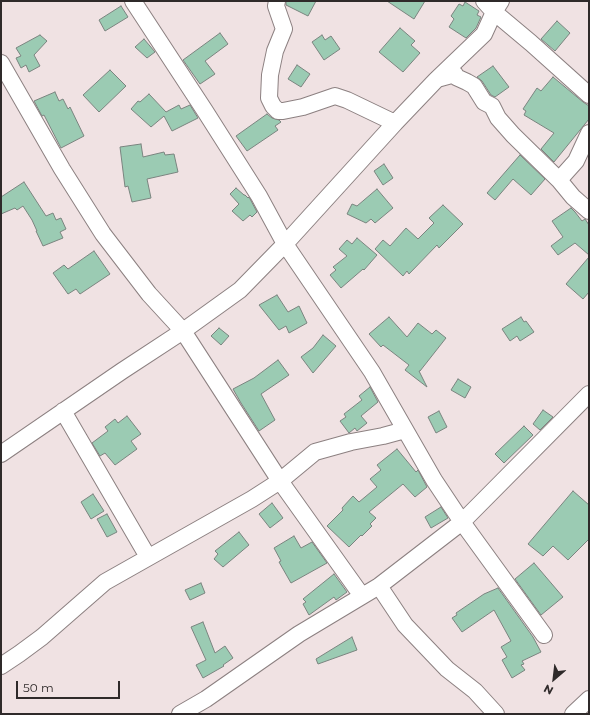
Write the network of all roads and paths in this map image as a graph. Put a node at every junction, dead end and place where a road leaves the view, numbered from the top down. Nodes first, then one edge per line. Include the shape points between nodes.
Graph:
1 (133, 1) edge
2 (277, 1) edge
3 (493, 5) edge
4 (1, 64) edge
5 (436, 80) junction
6 (589, 95) edge
7 (395, 123) junction
8 (589, 133) edge
9 (559, 180) junction
10 (589, 211) edge
11 (285, 244) junction
12 (183, 331) junction
13 (589, 394) edge
14 (63, 411) junction
15 (405, 430) junction
16 (1, 454) edge
17 (280, 481) junction
18 (462, 522) junction
19 (148, 557) junction
20 (378, 586) junction
21 (362, 596) junction
22 (544, 635) dead end
23 (1, 666) edge
24 (589, 699) edge
25 (180, 714) edge
26 (496, 714) edge
27 (573, 714) edge

1 - 11 street via 259,196
2 - 7 street via 276,6 284,29 275,51 270,75 269,98 273,106 283,112 303,108 335,96
3 - 5 street via 484,34
3 - 6 street
4 - 12 street via 102,234 149,294
5 - 7 street
5 - 9 street via 455,74 456,77 474,86 513,136
7 - 11 street
8 - 9 street via 576,161
9 - 10 street
11 - 12 street via 240,290
11 - 15 street via 372,372
12 - 14 street
12 - 17 street
13 - 18 street
14 - 16 street
14 - 19 street
15 - 17 street via 315,452
15 - 18 street
17 - 19 street via 252,500
17 - 21 street
18 - 20 street
18 - 22 street
19 - 23 street via 105,582 42,637
20 - 21 street
20 - 26 street via 405,625 447,669 475,691
21 - 25 street via 299,634 206,699
24 - 27 street

